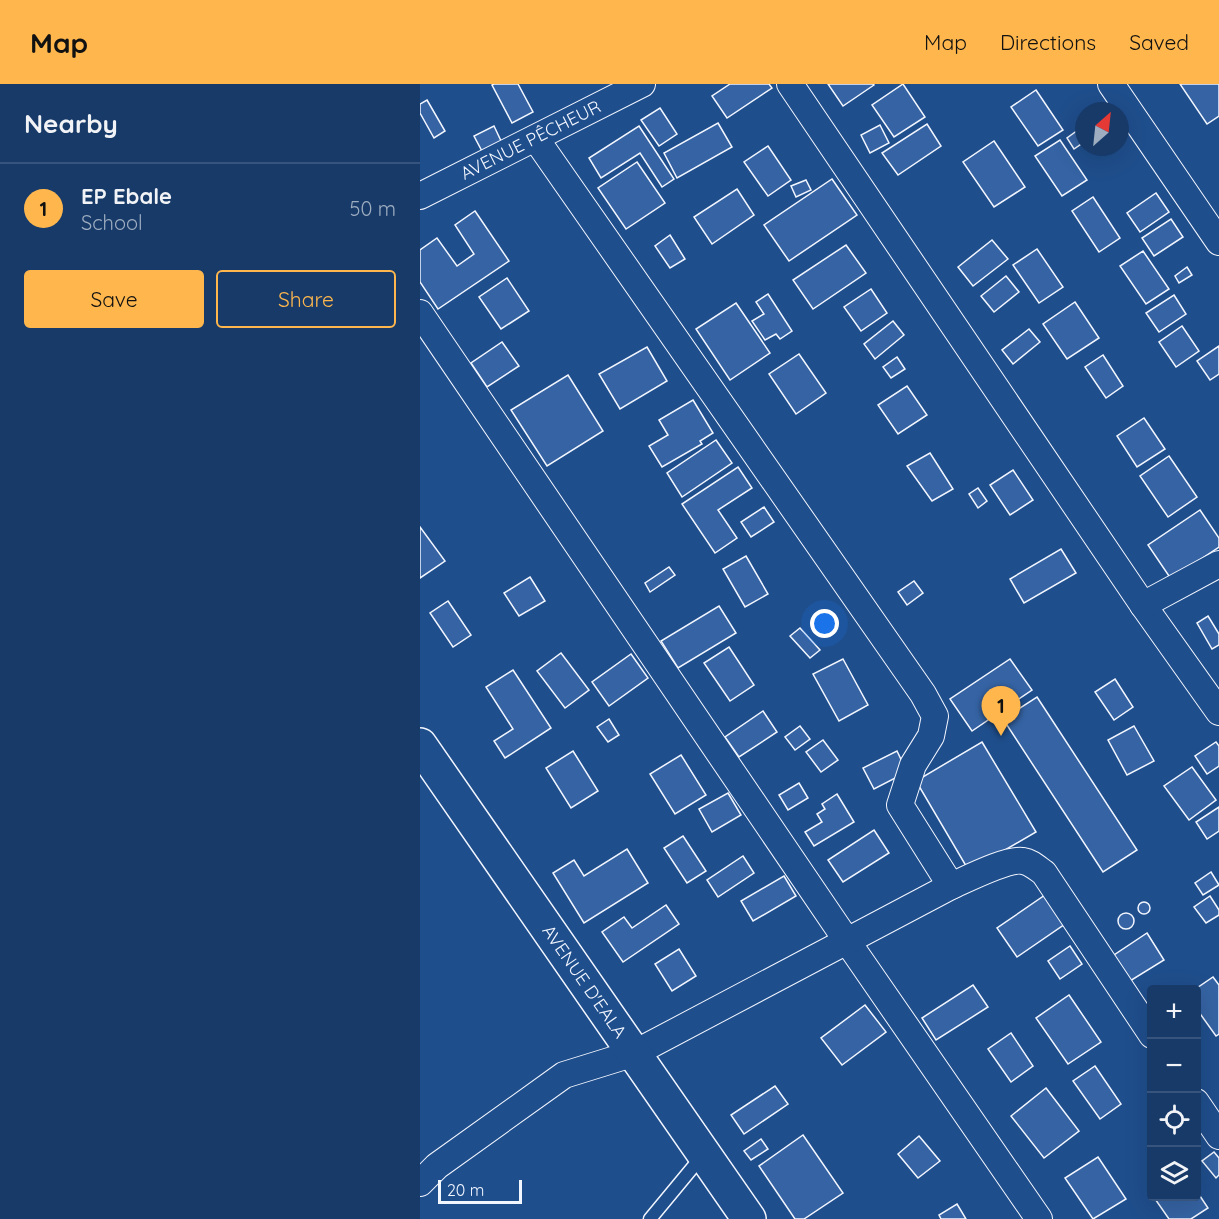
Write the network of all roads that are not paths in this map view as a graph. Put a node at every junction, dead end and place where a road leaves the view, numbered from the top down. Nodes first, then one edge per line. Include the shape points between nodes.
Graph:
1 (642, 84) edge
2 (790, 84) edge
3 (1111, 84) edge
4 (536, 139) junction
5 (420, 196) edge
6 (1219, 242) edge
7 (420, 313) edge
8 (1219, 564) edge
9 (1143, 605) junction
10 (1219, 712) edge
11 (420, 745) edge
12 (951, 886) junction
13 (847, 941) junction
14 (1147, 1028) edge
15 (635, 1053) junction
16 (1201, 1108) edge
17 (1219, 1136) edge
18 (704, 1154) junction
19 (420, 1183) edge
20 (650, 1219) edge
21 (749, 1219) edge
22 (1039, 1219) edge

1 - 4 street, AVENUE PÊCHEUR
2 - 9 street
3 - 6 street
4 - 5 street, AVENUE PÊCHEUR
4 - 12 street via 923,694 935,716 931,736 913,765 900,805
7 - 13 street
8 - 9 street
9 - 10 street
11 - 15 street, AVENUE D'EALA
12 - 13 street
12 - 14 street via 1011,861 1033,864 1044,873
13 - 15 street
13 - 22 street
15 - 18 street, AVENUE D'EALA
15 - 19 street via 564,1075 437,1166
16 - 17 street
18 - 20 lane
18 - 21 street, AVENUE D'EALA

